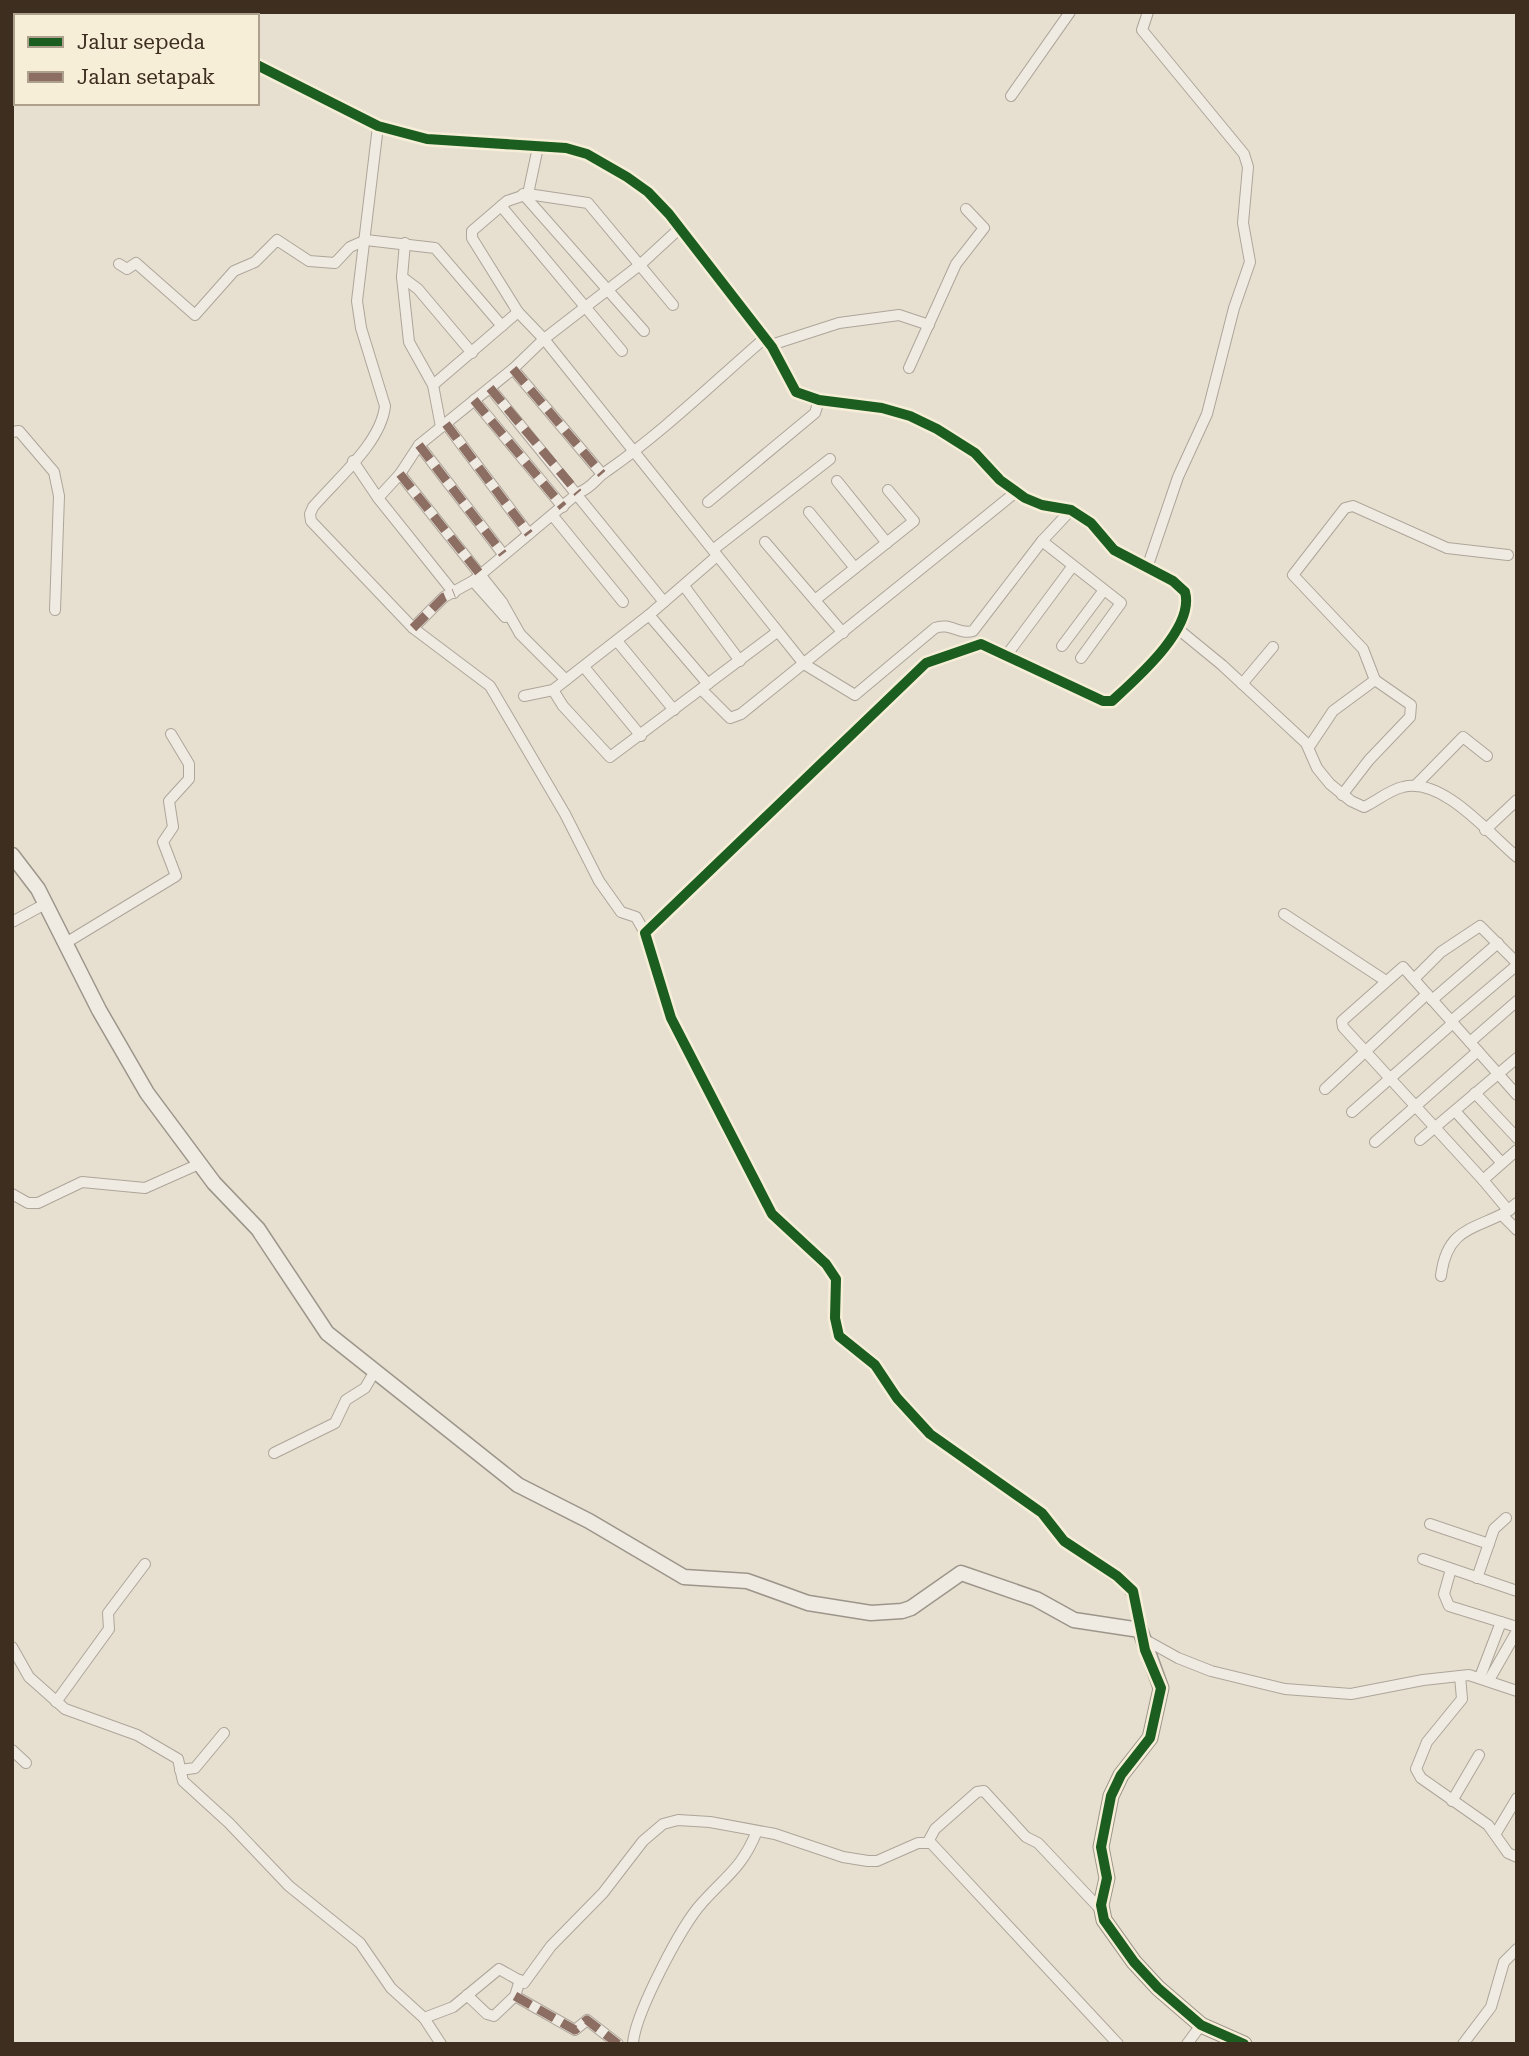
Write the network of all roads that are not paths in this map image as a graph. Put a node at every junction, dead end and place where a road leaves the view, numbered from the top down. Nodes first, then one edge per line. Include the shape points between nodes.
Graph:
1 (1070, 12) edge
2 (1148, 12) edge
3 (259, 66) edge
4 (1011, 96) dead end
5 (378, 126) junction
6 (538, 147) junction
7 (525, 194) junction
8 (501, 206) junction
9 (966, 209) dead end
10 (680, 228) junction
11 (366, 240) junction
12 (405, 243) junction
13 (119, 264) dead end
14 (641, 264) junction
15 (402, 277) junction
16 (608, 290) junction
17 (673, 305) dead end
18 (586, 306) junction
19 (518, 312) junction
20 (929, 325) junction
21 (502, 326) junction
22 (644, 331) dead end
23 (544, 339) junction
24 (768, 341) junction
25 (622, 351) dead end
26 (472, 353) junction
27 (909, 368) dead end
28 (513, 369) junction
29 (433, 385) junction
30 (490, 387) junction
31 (474, 400) junction
32 (819, 400) junction
33 (443, 425) junction
34 (12, 432) edge
35 (419, 445) junction
36 (635, 452) junction
37 (830, 459) dead end
38 (353, 461) junction
39 (400, 474) junction
40 (602, 474) junction
41 (837, 481) dead end
42 (888, 490) dead end
43 (1016, 492) junction
44 (578, 493) junction
45 (378, 498) junction
46 (708, 502) dead end
47 (563, 507) junction
48 (1071, 510) junction
49 (808, 512) dead end
50 (553, 516) junction
51 (529, 534) junction
52 (1042, 541) junction
53 (765, 542) dead end
54 (887, 543) junction
55 (716, 553) junction
56 (503, 554) junction
57 (1508, 555) dead end
58 (1072, 567) junction
59 (855, 568) junction
60 (1147, 568) junction
61 (477, 578) junction
62 (684, 586) junction
63 (1104, 590) junction
64 (454, 593) junction
65 (815, 600) junction
66 (622, 602) dead end
67 (664, 602) junction
68 (55, 610) dead end
69 (649, 615) junction
70 (413, 628) junction
71 (1178, 629) junction
72 (777, 632) junction
73 (843, 633) junction
74 (617, 641) junction
75 (1062, 646) dead end
76 (1273, 647) dead end
77 (1006, 656) junction
78 (1081, 658) dead end
79 (740, 661) junction
80 (804, 664) junction
81 (584, 667) junction
82 (566, 680) junction
83 (1375, 680) junction
84 (1242, 684) junction
85 (704, 686) junction
86 (553, 690) junction
87 (524, 696) dead end
88 (674, 710) junction
89 (171, 734) dead end
90 (641, 736) junction
91 (1309, 747) junction
92 (1487, 756) dead end
93 (1416, 785) junction
94 (1342, 795) junction
95 (1517, 800) edge
96 (1485, 830) junction
97 (12, 855) edge
98 (1517, 857) edge
99 (45, 904) junction
100 (1284, 914) dead end
101 (12, 922) edge
102 (645, 933) junction
103 (1498, 943) junction
104 (64, 944) junction
105 (1517, 964) edge
106 (1414, 979) junction
107 (1386, 981) junction
108 (1430, 997) junction
109 (1517, 1002) edge
110 (1452, 1022) junction
111 (1470, 1042) junction
112 (1478, 1051) junction
113 (1365, 1052) junction
114 (1517, 1058) edge
115 (1498, 1074) junction
116 (1390, 1079) junction
117 (1325, 1089) dead end
118 (1475, 1093) junction
119 (1517, 1095) edge
120 (1414, 1105) junction
121 (1455, 1111) junction
122 (1352, 1112) dead end
123 (1434, 1128) junction
124 (1517, 1138) edge
125 (1420, 1140) dead end
126 (1375, 1142) dead end
127 (1517, 1150) edge
128 (1501, 1162) junction
129 (199, 1164) junction
130 (1483, 1180) junction
131 (12, 1194) edge
132 (1509, 1209) edge
133 (1517, 1230) edge
134 (1441, 1276) dead end
135 (374, 1371) junction
136 (274, 1452) dead end
137 (1507, 1518) dead end
138 (1430, 1524) dead end
139 (1489, 1544) junction
140 (1423, 1559) dead end
141 (145, 1564) dead end
142 (1451, 1569) junction
143 (1477, 1578) junction
144 (1517, 1591) edge
145 (1501, 1622) junction
146 (1517, 1629) edge
147 (1141, 1634) junction
148 (12, 1647) edge
149 (1460, 1676) junction
150 (1485, 1679) junction
151 (1517, 1691) edge
152 (56, 1702) junction
153 (224, 1732) dead end
154 (12, 1750) edge
155 (1479, 1755) dead end
156 (26, 1763) dead end
157 (180, 1770) junction
158 (1517, 1798) edge
159 (1452, 1801) junction
160 (757, 1831) junction
161 (1496, 1833) junction
162 (928, 1842) junction
163 (1517, 1857) edge
164 (1102, 1912) junction
165 (1517, 1949) edge
166 (520, 1980) junction
167 (467, 1995) junction
168 (515, 1996) junction
169 (424, 2018) junction
170 (1202, 2025) junction
171 (442, 2044) edge
172 (618, 2044) edge
173 (633, 2044) edge
174 (1118, 2044) edge
175 (1187, 2044) edge
176 (1244, 2044) edge
177 (1464, 2044) edge

1 - 4 street
2 - 60 street via 1142,30 1244,154 1248,167 1243,223 1250,262 1207,414 1178,477
3 - 5 street
5 - 6 street via 427,139
5 - 11 street
6 - 7 street
6 - 10 street via 577,150 599,160 648,192
7 - 8 street
7 - 14 street via 588,203
7 - 16 street
8 - 18 street
8 - 19 street via 470,234
9 - 20 street via 984,228 956,264
10 - 14 street
10 - 24 street
11 - 12 street
11 - 13 street via 350,247 332,264 309,261 277,240 255,262 236,269 195,315 136,263 127,269
11 - 38 street via 357,301 386,406 377,436
12 - 15 street
12 - 21 street via 435,247
14 - 16 street
14 - 17 street
15 - 26 street via 418,289
15 - 29 street via 409,342
16 - 18 street
16 - 22 street
18 - 23 street
18 - 25 street
19 - 21 street
19 - 23 street
20 - 24 street via 901,315 838,323
20 - 27 street
21 - 26 street
23 - 28 street
23 - 36 street
24 - 32 street via 796,392
24 - 36 street
26 - 29 street
28 - 30 street
28 - 40 street
29 - 33 street
30 - 31 street
30 - 44 street
31 - 33 street
31 - 47 street
32 - 43 street via 911,416 964,445
32 - 46 street via 815,412
33 - 35 street
33 - 51 street
34 - 68 street via 19,431 54,472 60,496
35 - 39 street
35 - 56 street
36 - 40 street
36 - 55 street
37 - 55 street
38 - 45 street
38 - 70 street via 313,507 312,521
39 - 45 street
39 - 61 street
40 - 44 street via 592,487
41 - 54 street
42 - 54 street via 914,522
43 - 48 street via 1042,505
43 - 73 street
44 - 47 street
44 - 67 street
45 - 64 street
47 - 50 street
48 - 52 street
48 - 60 street via 1091,523 1114,550
49 - 59 street
50 - 51 street
50 - 66 street
51 - 56 street
52 - 58 street
52 - 80 street via 975,629 965,633 946,625 935,628 859,694
53 - 65 street
54 - 59 street
55 - 62 street
55 - 72 street
56 - 61 street
57 - 83 street via 1447,548 1353,506 1345,508 1293,575 1363,649
58 - 63 street
58 - 77 street
59 - 65 street
60 - 71 street via 1185,592 1186,612
61 - 64 street
61 - 82 street via 520,634
62 - 67 street
62 - 79 street
63 - 75 street
63 - 78 street via 1121,603
64 - 70 street
65 - 73 street
67 - 69 street
69 - 74 street
69 - 85 street
70 - 102 street via 490,687 565,814 598,881 621,912 636,917
71 - 77 street via 1133,681 1108,702
71 - 84 street
72 - 79 street
72 - 80 street
73 - 80 street
74 - 81 street
74 - 88 street
76 - 84 street
77 - 102 street via 981,644 926,663
79 - 85 street
80 - 85 street via 733,718
81 - 82 street
81 - 90 street
82 - 86 street
83 - 91 street via 1325,719
83 - 94 street via 1411,705 1412,713
84 - 91 street
85 - 88 street
86 - 87 street
86 - 90 street via 605,756
88 - 90 street
89 - 104 street via 189,764 189,777 169,801 173,827 163,842 176,876
91 - 94 street via 1323,777
92 - 93 street via 1463,737
93 - 94 street via 1398,788 1364,807
93 - 96 street via 1452,800
95 - 96 street
96 - 98 street
97 - 99 street
99 - 101 street
99 - 104 street
100 - 107 street
102 - 147 street via 671,1018 772,1214 836,1279 839,1336 875,1365 930,1434 1042,1513 1064,1541 1126,1584 1136,1601
103 - 105 street
103 - 106 street via 1478,926 1441,952
103 - 108 street
104 - 129 street via 147,1093
105 - 110 street
106 - 107 street via 1403,967
106 - 108 street
107 - 113 street via 1340,1024
108 - 110 street
108 - 113 street
109 - 111 street
110 - 111 street
110 - 116 street
111 - 112 street
112 - 115 street
112 - 120 street
113 - 116 street
113 - 117 street
114 - 115 street
115 - 118 street
115 - 119 street
116 - 120 street
116 - 122 street
118 - 121 street
118 - 124 street
120 - 123 street
120 - 126 street
121 - 123 street
121 - 128 street
123 - 125 street
123 - 130 street
127 - 128 street
128 - 130 street
129 - 131 street via 145,1188 82,1182 38,1203
129 - 135 street via 258,1229 327,1333
130 - 132 street
132 - 133 street
132 - 134 street via 1465,1230 1445,1254
135 - 136 street via 365,1388 346,1400 335,1423
135 - 147 street via 518,1485 684,1577 747,1581 808,1603 871,1613 911,1608 961,1573 1026,1595 1074,1620
137 - 139 street via 1494,1529
138 - 139 street
139 - 143 street
140 - 142 street
141 - 152 street via 108,1613 108,1629
142 - 143 street
142 - 145 street via 1444,1594 1449,1606
143 - 144 street
145 - 146 street
145 - 150 street
146 - 150 street
147 - 149 street via 1178,1658 1211,1671 1285,1689 1359,1693
147 - 164 street via 1161,1688 1150,1738 1111,1796 1101,1847 1107,1878
148 - 152 street via 29,1677
149 - 150 street
149 - 159 street via 1462,1699 1427,1742 1415,1765 1421,1777
150 - 151 street
152 - 157 street via 72,1714 137,1735 171,1753
153 - 157 street via 195,1768
154 - 156 street
155 - 159 street
157 - 169 street via 183,1781 289,1886 360,1943 391,1988
158 - 161 street
159 - 161 street
160 - 162 street via 868,1861
160 - 166 street via 694,1820 663,1824 551,1946 524,1983
160 - 173 street via 744,1861 695,1912 634,2028
161 - 163 street via 1508,1853
162 - 164 street via 937,1827 984,1791
162 - 174 street
164 - 170 street via 1133,1962
165 - 177 street via 1504,1962 1491,2007
166 - 167 street via 499,1969
166 - 168 street
167 - 168 street via 492,2016
167 - 169 street via 453,2007
168 - 172 street via 575,2030 587,2020
169 - 171 street
170 - 175 street
170 - 176 street

